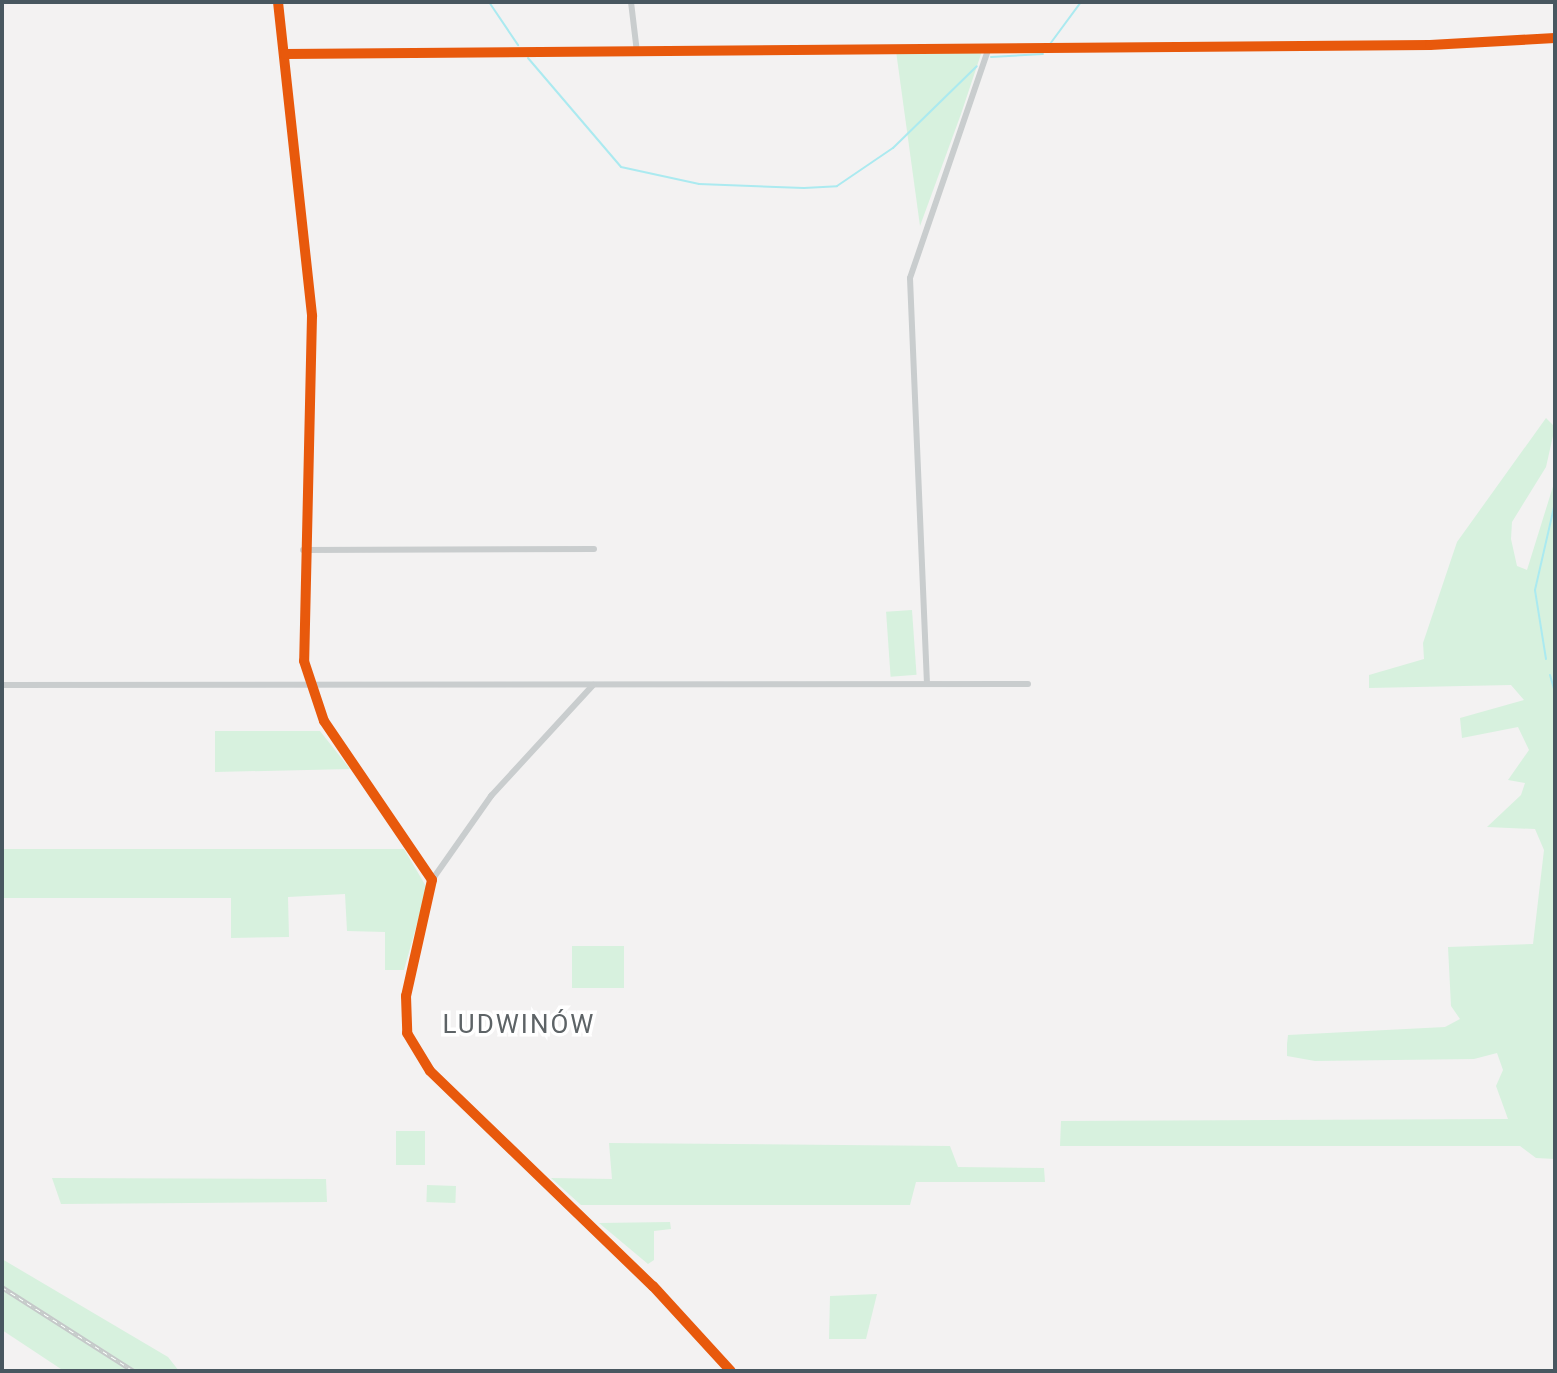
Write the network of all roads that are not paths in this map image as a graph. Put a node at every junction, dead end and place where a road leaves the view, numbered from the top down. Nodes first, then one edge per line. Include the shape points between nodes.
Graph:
1 (278, 2) edge
2 (631, 2) edge
3 (1555, 38) edge
4 (988, 50) junction
5 (638, 52) junction
6 (285, 54) junction
7 (594, 549) dead end
8 (303, 550) junction
9 (927, 684) junction
10 (1028, 684) dead end
11 (2, 685) edge
12 (593, 685) junction
13 (309, 686) junction
14 (432, 880) junction
15 (731, 1371) edge

1 - 6 street
2 - 5 street
3 - 4 street via 1518,44
4 - 5 street
4 - 9 street via 910,278
5 - 6 street
6 - 8 street via 312,316
7 - 8 street
8 - 13 street via 301,633
9 - 10 street
9 - 12 street
11 - 13 street
12 - 13 street
12 - 14 street via 485,803
13 - 14 street via 333,736
14 - 15 street via 404,1007 415,1051 653,1286

